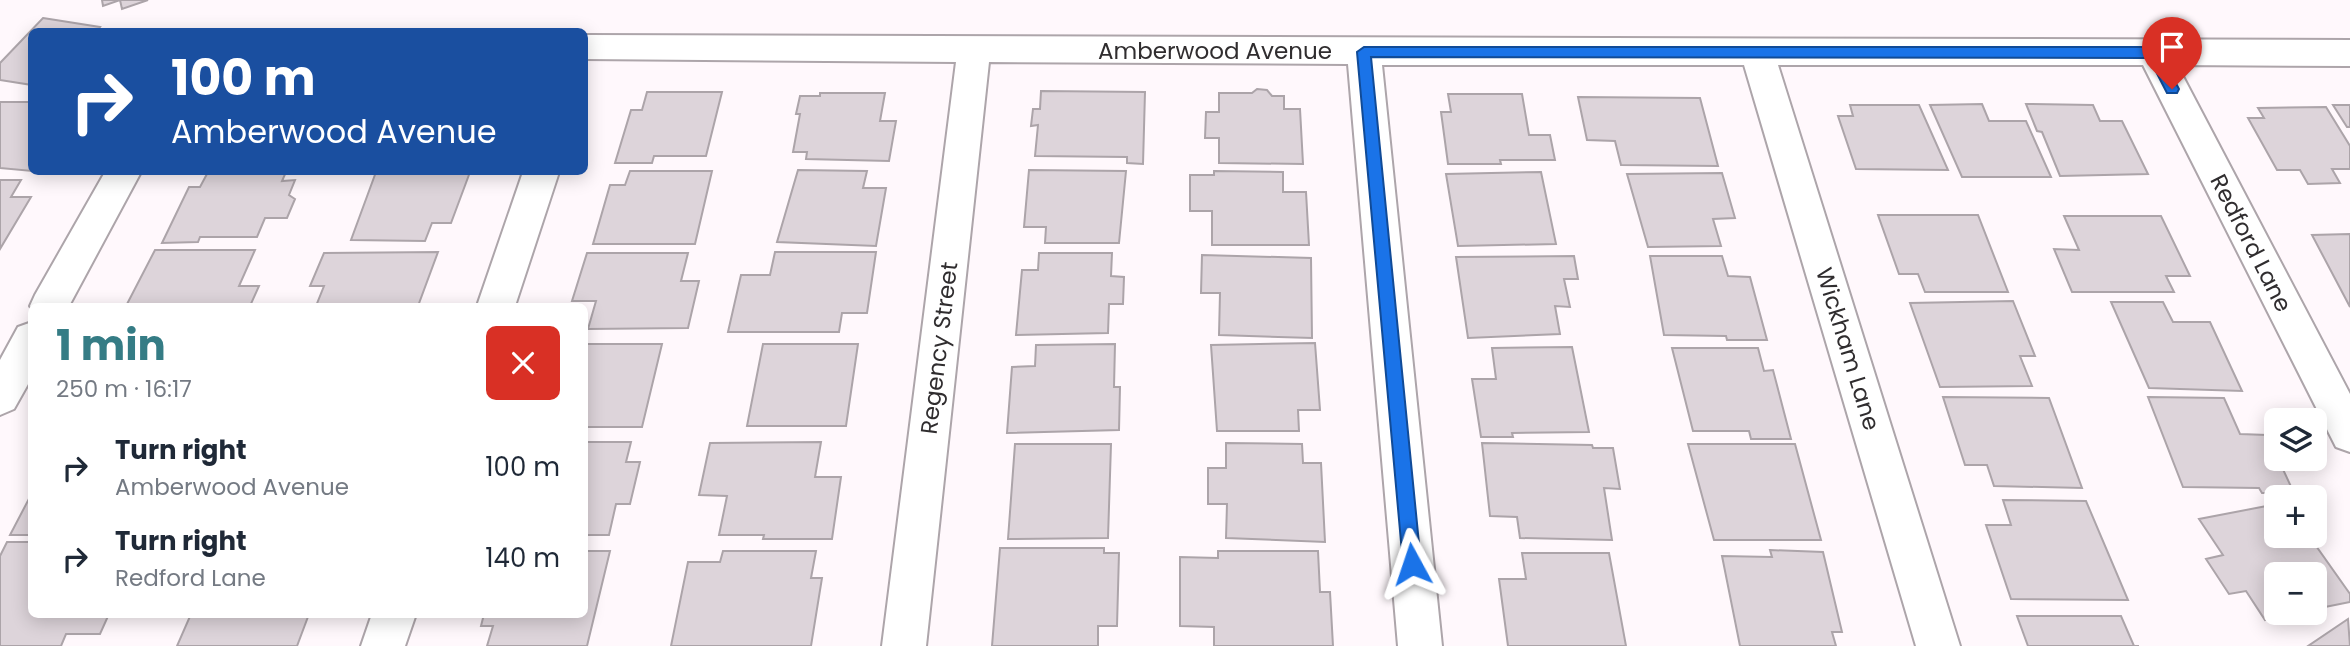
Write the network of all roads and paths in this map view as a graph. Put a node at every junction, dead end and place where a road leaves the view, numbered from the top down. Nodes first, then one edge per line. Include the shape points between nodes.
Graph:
1 (588, 47) edge
2 (974, 49) junction
3 (1364, 52) junction
4 (1757, 52) junction
5 (2153, 52) junction
6 (2350, 53) edge
7 (120, 175) edge
8 (540, 175) edge
9 (51, 303) edge
10 (497, 303) edge
11 (28, 346) edge
12 (0, 397) edge
13 (2345, 416) edge
14 (393, 618) edge
15 (383, 646) edge
16 (904, 646) edge
17 (1420, 646) edge
18 (1938, 646) edge

1 - 2 street, Amberwood Avenue
2 - 3 street, Amberwood Avenue
2 - 16 street, Regency Street
3 - 4 street, Amberwood Avenue
3 - 17 street
4 - 5 street, Amberwood Avenue
4 - 18 street, Wickham Lane
5 - 6 street, Amberwood Avenue
5 - 13 street, Redford Lane
7 - 9 street
8 - 10 street
11 - 12 street
14 - 15 street

